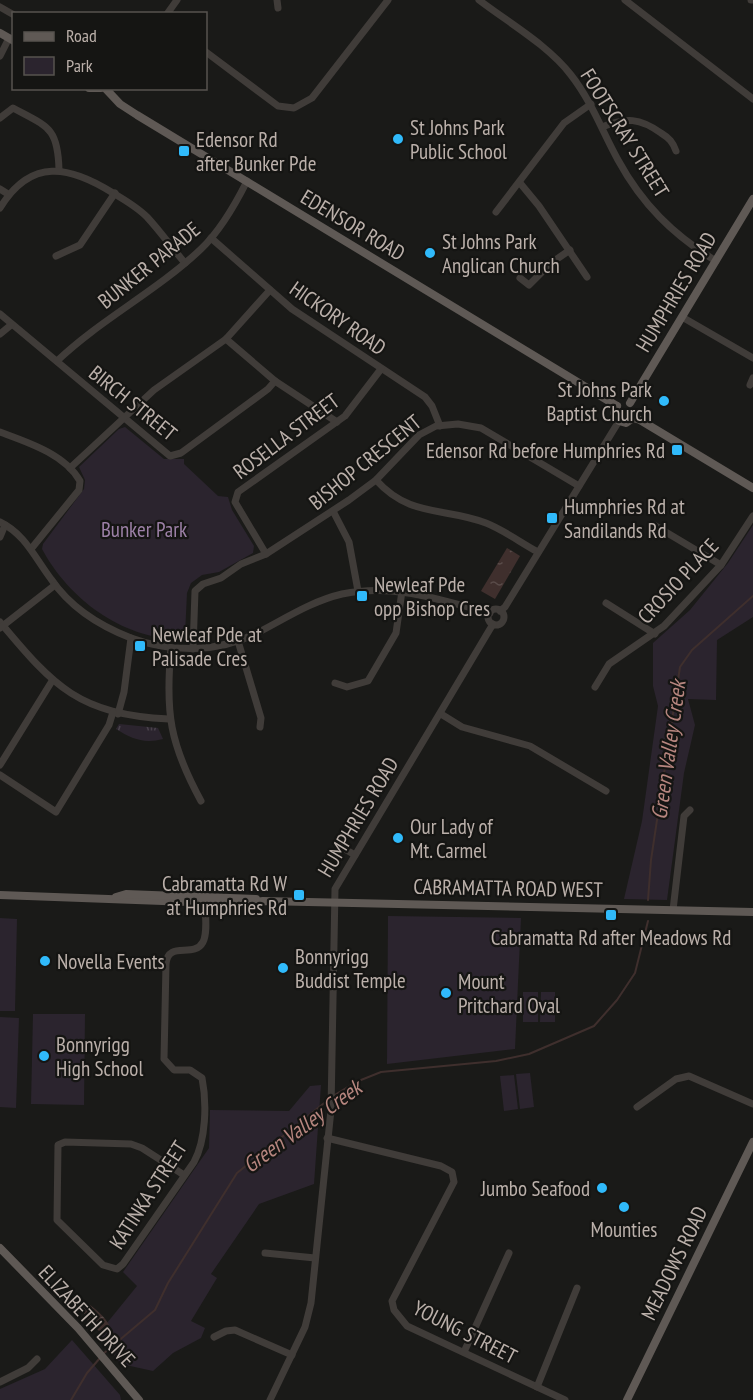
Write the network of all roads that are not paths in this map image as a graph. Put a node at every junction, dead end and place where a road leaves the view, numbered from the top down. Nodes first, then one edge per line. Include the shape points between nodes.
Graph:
1 (177, 0) edge
2 (277, 0) edge
3 (388, 0) edge
4 (478, 0) edge
5 (625, 0) edge
6 (278, 9) dead end
7 (168, 12) edge
8 (0, 33) edge
9 (11, 40) edge
10 (207, 53) edge
11 (0, 56) edge
12 (105, 90) edge
13 (753, 99) edge
14 (591, 104) junction
15 (0, 118) edge
16 (602, 127) junction
17 (676, 152) dead end
18 (59, 170) junction
19 (248, 181) junction
20 (520, 183) junction
21 (0, 189) edge
22 (9, 194) junction
23 (115, 194) junction
24 (753, 199) edge
25 (0, 208) edge
26 (496, 212) dead end
27 (211, 238) junction
28 (570, 250) junction
29 (56, 256) dead end
30 (716, 261) junction
31 (185, 263) junction
32 (587, 277) dead end
33 (520, 278) dead end
34 (270, 290) junction
35 (0, 314) edge
36 (682, 317) junction
37 (11, 326) junction
38 (0, 334) edge
39 (226, 339) junction
40 (753, 358) edge
41 (57, 362) junction
42 (381, 369) junction
43 (275, 381) junction
44 (630, 403) junction
45 (616, 406) junction
46 (124, 418) junction
47 (633, 418) junction
48 (619, 421) junction
49 (337, 422) junction
50 (440, 426) junction
51 (0, 432) edge
52 (70, 468) junction
53 (376, 480) junction
54 (579, 486) junction
55 (753, 488) edge
56 (333, 511) junction
57 (753, 516) edge
58 (3, 523) edge
59 (654, 525) dead end
60 (0, 537) edge
61 (31, 549) junction
62 (538, 552) junction
63 (266, 554) junction
64 (721, 565) junction
65 (55, 585) junction
66 (358, 591) junction
67 (402, 591) junction
68 (606, 603) dead end
69 (500, 611) junction
70 (490, 613) junction
71 (493, 624) junction
72 (1, 625) edge
73 (655, 633) junction
74 (131, 638) junction
75 (238, 641) junction
76 (171, 648) junction
77 (193, 649) junction
78 (52, 681) junction
79 (335, 683) dead end
80 (595, 687) dead end
81 (116, 713) junction
82 (441, 714) junction
83 (169, 719) junction
84 (260, 727) dead end
85 (0, 765) edge
86 (0, 775) edge
87 (606, 791) dead end
88 (201, 801) dead end
89 (690, 810) dead end
90 (343, 848) dead end
91 (355, 855) junction
92 (0, 895) edge
93 (113, 898) junction
94 (262, 901) junction
95 (205, 903) junction
96 (334, 903) junction
97 (674, 910) junction
98 (753, 912) edge
99 (753, 1104) edge
100 (637, 1107) dead end
101 (327, 1138) junction
102 (753, 1142) edge
103 (184, 1175) junction
104 (0, 1248) edge
105 (265, 1253) dead end
106 (509, 1253) dead end
107 (4, 1256) edge
108 (315, 1258) junction
109 (578, 1288) dead end
110 (214, 1337) dead end
111 (464, 1352) junction
112 (292, 1355) junction
113 (37, 1359) dead end
114 (0, 1382) edge
115 (537, 1387) junction
116 (139, 1400) edge
117 (270, 1400) edge
118 (565, 1400) edge
119 (627, 1400) edge

1 - 7 street
2 - 6 street
3 - 10 street via 312,98 294,108 278,106
4 - 14 street, FOOTSCRAY STREET via 562,65
5 - 13 street
8 - 9 main road
9 - 11 street
12 - 19 main road, EDENSOR ROAD via 120,104
14 - 16 street, FOOTSCRAY STREET
14 - 20 street via 564,123
15 - 18 street via 13,108 48,128 58,150
16 - 17 street via 637,119 668,137
16 - 30 street, FOOTSCRAY STREET via 629,179 649,207 675,234
18 - 22 street via 37,175
18 - 23 street via 87,177
19 - 27 street, BUNKER PARADE
19 - 45 main road, EDENSOR ROAD
20 - 26 street
20 - 28 street
21 - 22 street
22 - 25 street
23 - 29 street via 80,245
23 - 31 street via 146,216
24 - 30 main road, HUMPHRIES ROAD
27 - 31 street, BUNKER PARADE
27 - 34 street, HICKORY ROAD
28 - 32 street
28 - 33 street via 529,285
30 - 36 main road, HUMPHRIES ROAD
31 - 41 street, BUNKER PARADE via 83,336
34 - 39 street
34 - 42 street, HICKORY ROAD via 317,328
35 - 37 street, BIRCH STREET
36 - 40 street
36 - 44 main road, HUMPHRIES ROAD
37 - 38 street
37 - 41 street, BIRCH STREET
39 - 43 street
39 - 46 street via 161,384
41 - 46 street, BIRCH STREET
42 - 49 street, ROSELLA STREET via 353,408
42 - 50 street, HICKORY ROAD via 425,397
43 - 46 street, BIRCH STREET via 173,456
43 - 49 street
44 - 45 main road
44 - 47 main road via 635,412
45 - 48 main road via 614,413
46 - 52 street
47 - 48 main road via 626,423
47 - 55 main road
48 - 54 street
49 - 63 street, ROSELLA STREET via 238,492 235,502
50 - 53 street, BISHOP CRESCENT via 419,435
50 - 54 street, BISHOP CRESCENT via 481,428
51 - 52 street via 39,448
52 - 61 street via 80,481 79,490
53 - 56 street, BISHOP CRESCENT
53 - 62 street via 418,508 485,522
54 - 62 street
56 - 63 street, BISHOP CRESCENT
56 - 66 street via 350,542
57 - 64 street, CROSIO PLACE
58 - 60 street
58 - 61 street
59 - 64 street
61 - 65 street
62 - 69 street
63 - 77 street, BISHOP CRESCENT via 195,591
64 - 73 street, CROSIO PLACE
65 - 72 street
65 - 74 street via 88,616
66 - 67 street
66 - 75 street via 323,600
67 - 70 street
67 - 79 street via 396,633 368,681 347,687
68 - 73 street
69 - 70 street
69 - 71 street via 503,621
70 - 71 street
71 - 82 street, HUMPHRIES ROAD
72 - 78 street
73 - 80 street, CROSIO PLACE via 609,664
74 - 76 street
74 - 81 street via 124,692
75 - 77 street
75 - 84 street via 261,718
76 - 77 street
76 - 83 street
78 - 81 street via 78,698
78 - 85 street
81 - 83 street
81 - 86 street via 56,812
82 - 87 street via 462,727 530,746
82 - 91 street, HUMPHRIES ROAD
83 - 88 street via 185,772
89 - 97 street via 684,816
90 - 91 street
91 - 96 street, HUMPHRIES ROAD via 335,889
92 - 93 main road, CABRAMATTA ROAD WEST
93 - 94 main road, CABRAMATTA ROAD WEST via 126,894 245,897
93 - 95 main road, CABRAMATTA ROAD WEST
94 - 95 main road, CABRAMATTA ROAD WEST
94 - 96 main road, CABRAMATTA ROAD WEST
95 - 103 street, KATINKA STREET via 201,945 174,950 168,954 166,964 164,1059 174,1070 197,1073 203,1085 202,1142
96 - 97 main road, CABRAMATTA ROAD WEST
96 - 101 street, HUMPHRIES ROAD via 331,1110
97 - 98 main road, CABRAMATTA ROAD WEST
99 - 100 street via 689,1076 676,1079
101 - 108 street, HUMPHRIES ROAD
101 - 111 street, YOUNG STREET via 452,1172 454,1182 392,1301 407,1326
102 - 119 main road, MEADOWS ROAD
103 - 103 street, KATINKA STREET via 117,1269 103,1265 57,1220 58,1145 65,1142 131,1144
104 - 107 main road, ELIZABETH DRIVE
105 - 108 street
106 - 111 street
107 - 116 main road, ELIZABETH DRIVE via 96,1347
108 - 112 street, HUMPHRIES ROAD via 308,1317
109 - 115 street
110 - 112 street via 235,1330
111 - 115 street, YOUNG STREET
112 - 117 street, HUMPHRIES ROAD
113 - 114 street
115 - 118 street, YOUNG STREET

